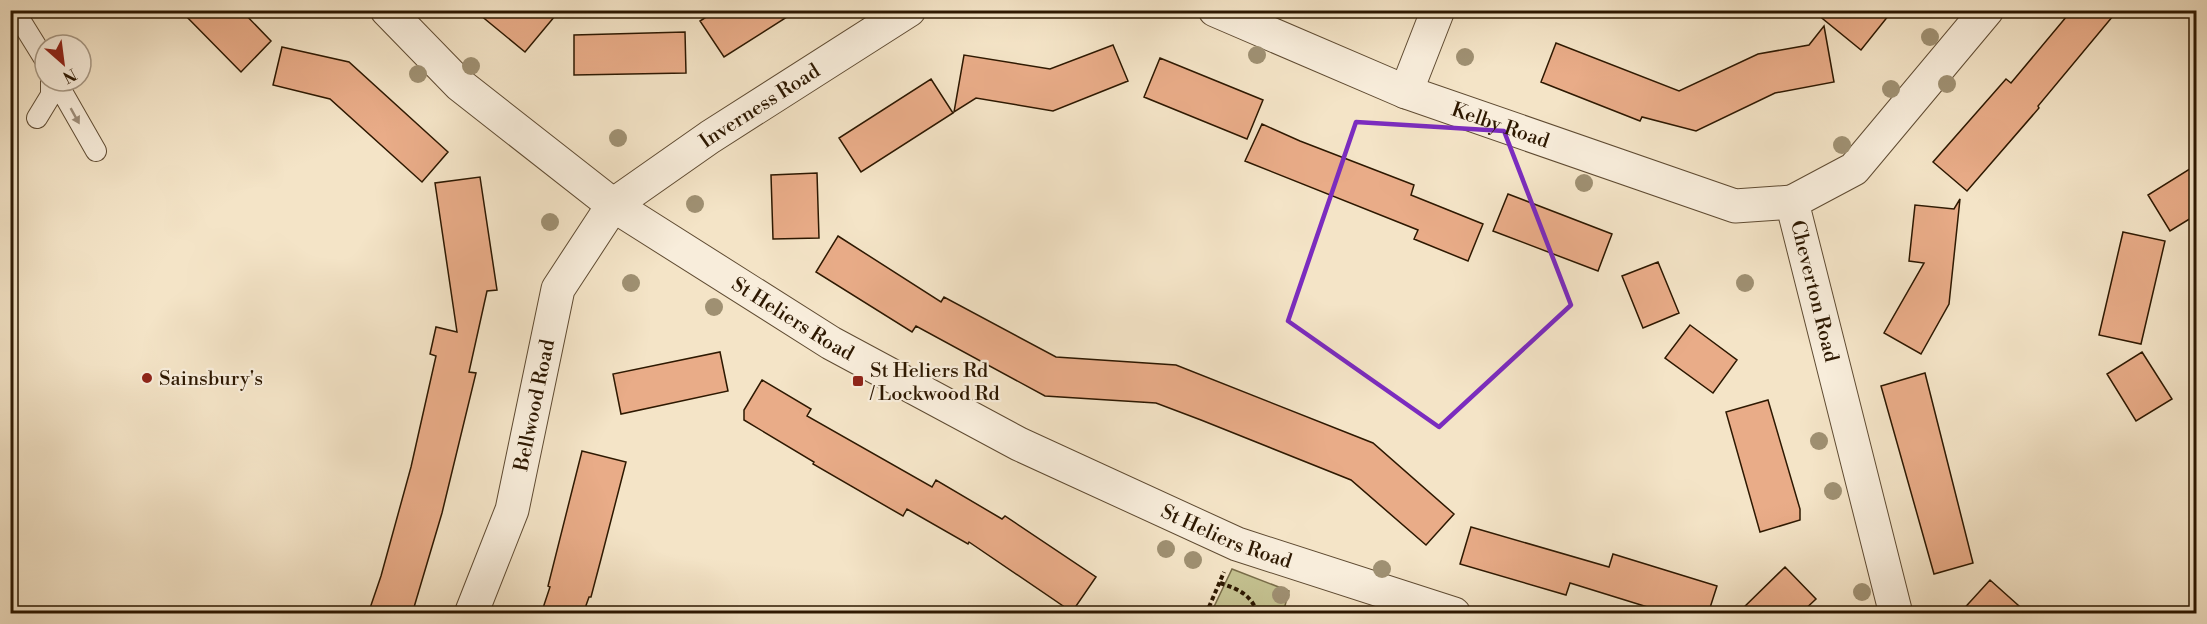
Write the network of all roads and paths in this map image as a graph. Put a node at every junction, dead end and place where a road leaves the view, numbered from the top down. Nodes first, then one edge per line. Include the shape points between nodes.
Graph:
1 (14, 10) edge
2 (387, 10) edge
3 (909, 10) edge
4 (1215, 10) edge
5 (1437, 10) edge
6 (1987, 10) edge
7 (33, 41) edge
8 (1406, 92) junction
9 (51, 93) edge
10 (63, 93) edge
11 (37, 117) dead end
12 (96, 151) dead end
13 (1792, 202) junction
14 (614, 206) junction
15 (1237, 544) junction
16 (1220, 583) junction
17 (471, 614) edge
18 (1206, 614) edge
19 (1258, 614) edge
20 (1454, 614) edge
21 (1896, 614) edge

1 - 7 lane
2 - 14 street, St Heliers Road via 460,85
3 - 14 street, Inverness Road via 710,137
4 - 8 street, Kelby Road
5 - 8 street
6 - 13 street, Cheverton Road via 1854,169
8 - 13 street, Kelby Road via 1735,206
9 - 11 lane
10 -> 12 lane
13 - 21 street, Cheverton Road
14 - 15 street, St Heliers Road via 831,343 1019,444
14 - 17 street, Bellwood Road via 558,289 512,510
15 - 16 path
15 - 20 street, St Heliers Road
16 - 18 path
16 - 19 path via 1251,598

